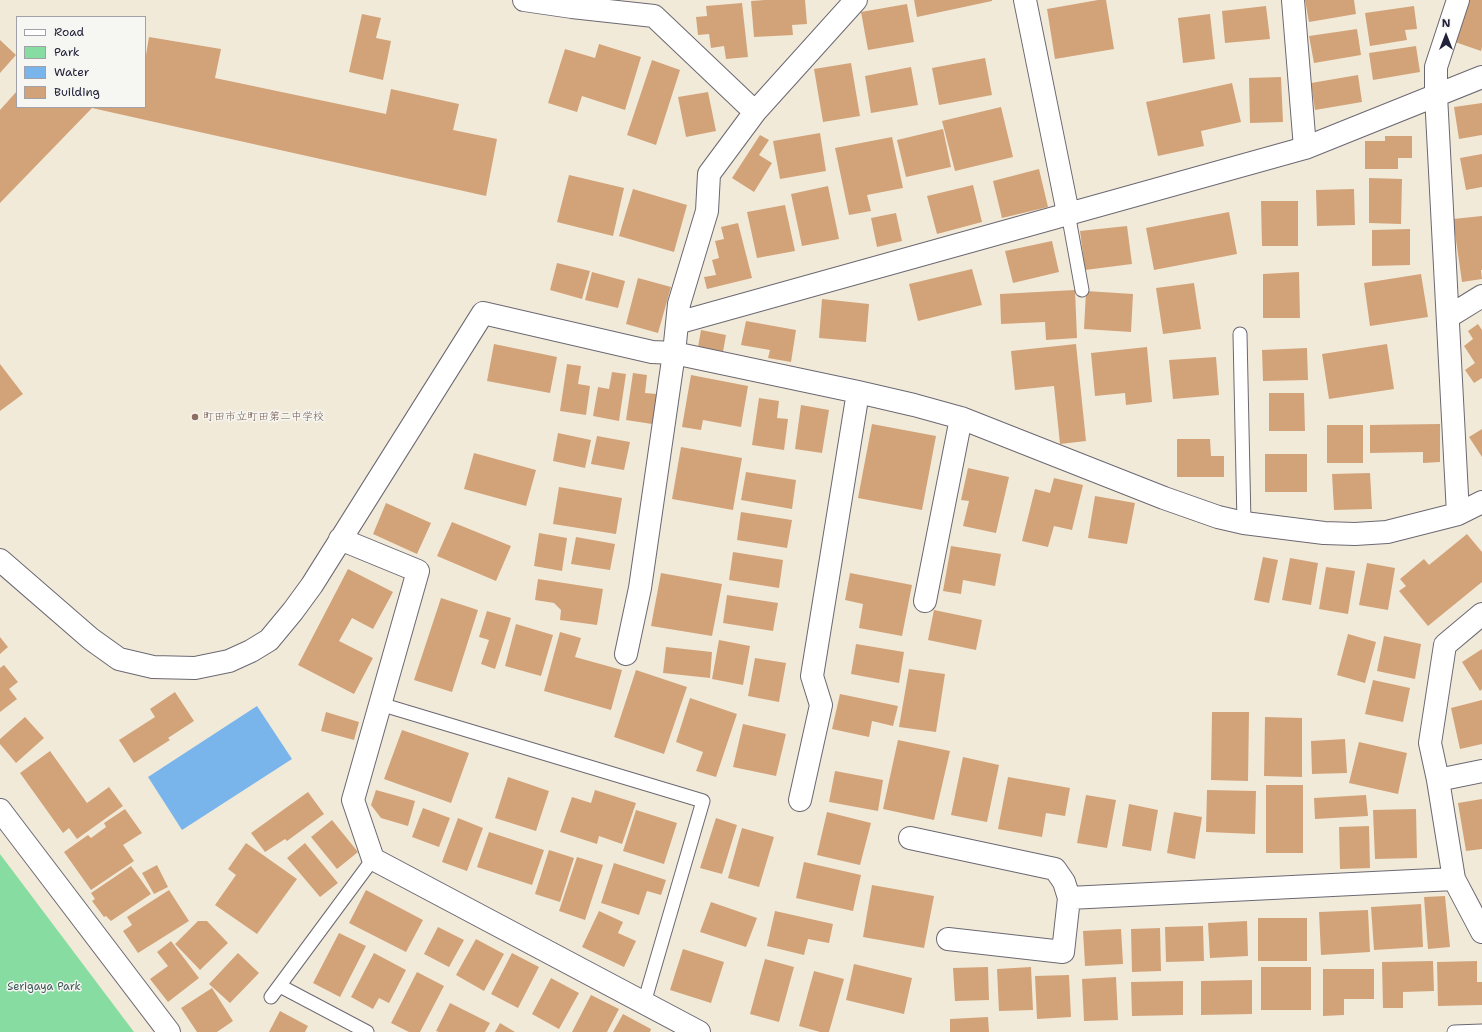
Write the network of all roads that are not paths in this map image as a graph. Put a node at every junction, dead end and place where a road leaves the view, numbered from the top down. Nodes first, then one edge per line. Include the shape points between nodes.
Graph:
1 (524, 0) edge
2 (856, 0) edge
3 (1025, 0) edge
4 (1293, 0) edge
5 (1458, 0) edge
6 (628, 6) edge
7 (1482, 77) edge
8 (1436, 95) junction
9 (755, 112) junction
10 (1305, 148) junction
11 (1068, 213) junction
12 (1082, 290) dead end
13 (1482, 296) edge
14 (1448, 317) junction
15 (677, 323) junction
16 (1240, 334) dead end
17 (674, 353) junction
18 (858, 392) junction
19 (961, 418) junction
20 (1482, 502) edge
21 (1458, 514) junction
22 (1244, 523) junction
23 (340, 539) junction
24 (0, 560) edge
25 (925, 602) dead end
26 (1482, 614) edge
27 (626, 654) dead end
28 (380, 704) junction
29 (1482, 771) edge
30 (1438, 780) junction
31 (800, 800) dead end
32 (0, 810) edge
33 (910, 838) dead end
34 (373, 859) junction
35 (1454, 879) junction
36 (1069, 898) junction
37 (1482, 932) edge
38 (948, 939) dead end
39 (280, 986) junction
40 (271, 997) dead end
41 (644, 1003) junction
42 (1482, 1031) edge
43 (169, 1032) edge
44 (367, 1032) edge
45 (699, 1032) edge
46 (1454, 1032) edge

1 - 6 street
2 - 9 street
3 - 11 street
4 - 10 street
5 - 8 street via 1436,68
6 - 9 street via 654,16
7 - 8 street
8 - 10 street
8 - 14 street
9 - 15 street via 709,174 707,211 679,304
10 - 11 street
11 - 12 lane
11 - 15 street
13 - 14 street
14 - 21 street
15 - 17 street
16 - 22 lane
17 - 18 street
17 - 23 street via 652,352 483,313
17 - 27 street via 640,588
18 - 19 street
18 - 31 street via 812,676 821,705
19 - 22 street via 1191,508
19 - 25 street
20 - 21 street
21 - 22 street via 1387,532 1355,534 1324,533
23 - 24 street via 297,606 269,640 229,661 195,668 153,666 119,659 91,639
23 - 28 street via 418,571
26 - 30 street via 1445,645 1430,743
28 - 34 street via 353,800
28 - 41 lane via 703,801
29 - 30 street
30 - 35 street
32 - 43 street
33 - 36 street via 1055,869 1064,882
34 - 39 lane
34 - 41 street
35 - 36 street
35 - 37 street
36 - 38 street via 1063,952
39 - 40 lane
39 - 44 lane
41 - 45 street
42 - 46 lane

